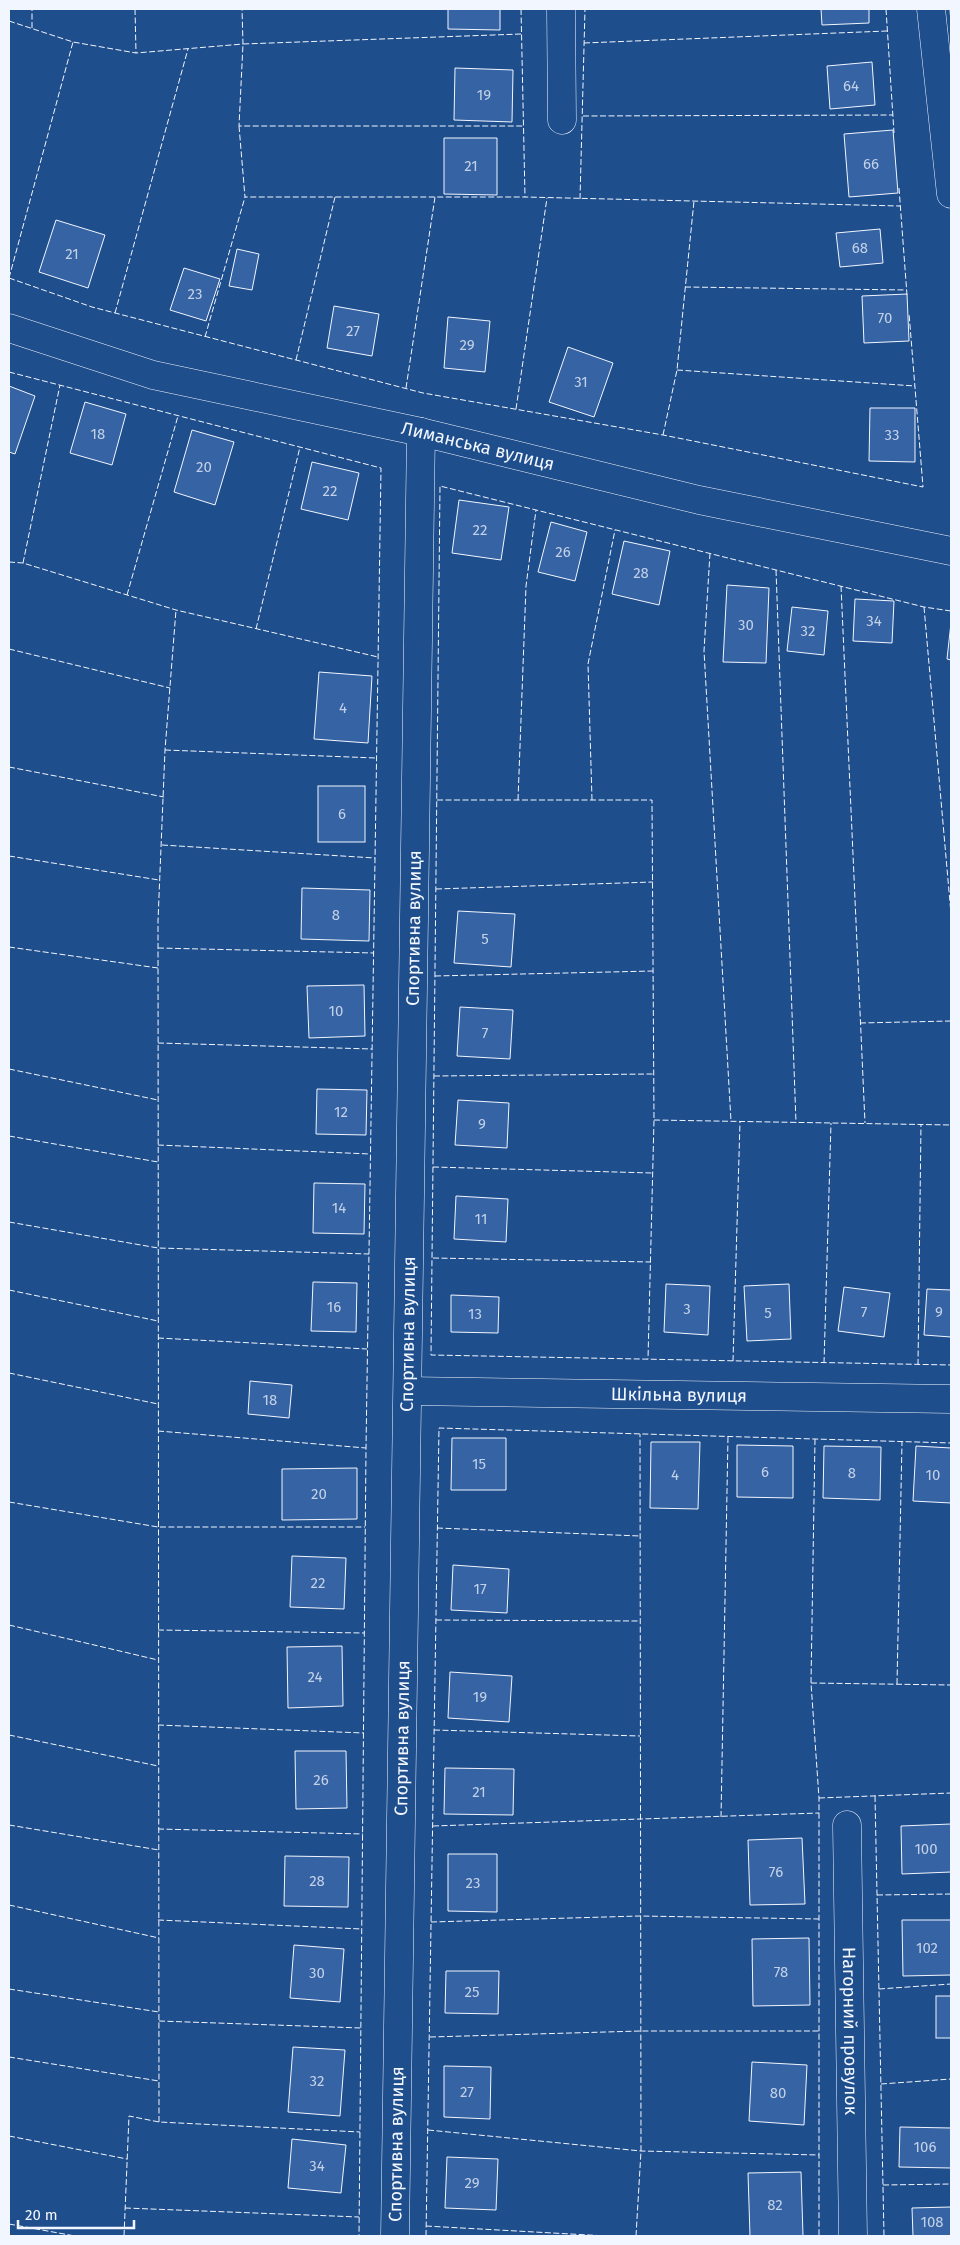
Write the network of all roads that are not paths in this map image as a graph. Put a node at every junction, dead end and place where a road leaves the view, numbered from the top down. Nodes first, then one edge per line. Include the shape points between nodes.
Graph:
1 (561, 9) edge
2 (931, 9) edge
3 (562, 120) dead end
4 (951, 194) edge
5 (9, 328) edge
6 (421, 432) junction
7 (951, 551) edge
8 (408, 1391) junction
9 (951, 1399) edge
10 (847, 1826) dead end
11 (395, 2236) edge
12 (853, 2236) edge

1 - 3 street
2 - 4 street
5 - 6 street, Лиманська вулиця via 153,375
6 - 7 street, Лиманська вулиця via 699,500
6 - 8 street, Спортивна вулиця
8 - 9 street, Шкільна вулиця
8 - 11 street, Спортивна вулиця
10 - 12 street, Нагорний провулок

